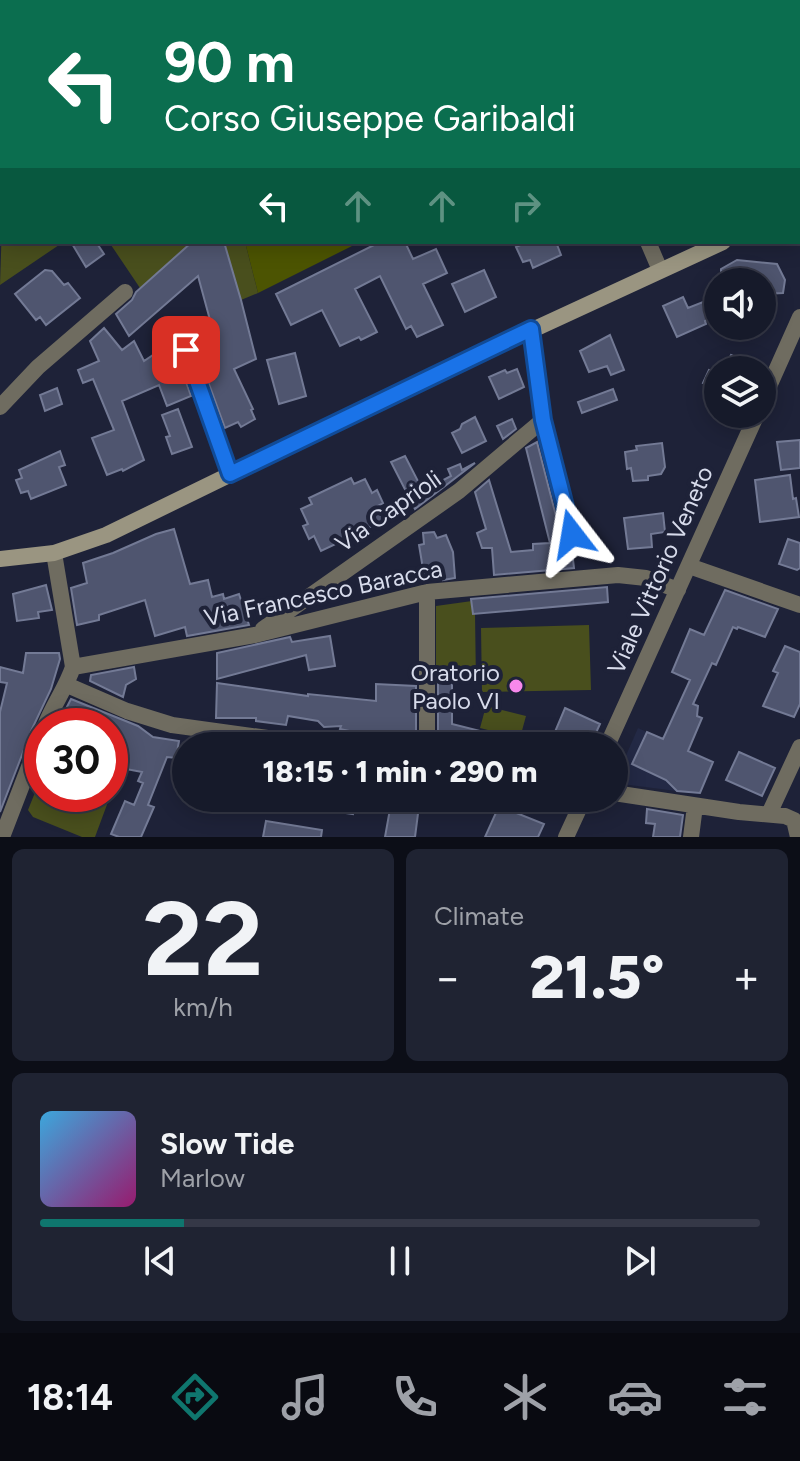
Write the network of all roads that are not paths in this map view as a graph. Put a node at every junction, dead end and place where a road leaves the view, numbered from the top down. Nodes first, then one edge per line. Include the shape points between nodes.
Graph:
1 (649, 244) edge
2 (718, 244) edge
3 (660, 270) junction
4 (125, 292) dead end
5 (800, 317) edge
6 (531, 329) junction
7 (186, 350) dead end
8 (776, 371) edge
9 (0, 407) edge
10 (543, 420) junction
11 (751, 428) edge
12 (230, 474) junction
13 (572, 534) dead end
14 (54, 553) junction
15 (0, 559) edge
16 (689, 566) junction
17 (678, 590) junction
18 (427, 592) junction
19 (800, 605) edge
20 (255, 635) junction
21 (73, 667) junction
22 (67, 685) junction
23 (52, 708) edge
24 (223, 732) edge
25 (427, 732) edge
26 (613, 732) edge
27 (800, 747) edge
28 (24, 776) edge
29 (628, 795) edge
30 (695, 806) junction
31 (577, 812) edge
32 (769, 814) junction
33 (5, 821) edge
34 (566, 837) edge
35 (691, 837) edge
36 (798, 837) edge

1 - 3 street
2 - 3 main road
3 - 6 main road
4 - 9 street
5 - 8 street
6 - 10 street
6 - 12 main road
7 - 12 street
10 - 13 street
10 - 20 street, Via Caprioli via 459,491
11 - 16 street, Viale Vittorio Veneto
12 - 14 main road via 106,535
14 - 15 main road
14 - 21 street
16 - 17 street, Viale Vittorio Veneto
16 - 19 street
17 - 18 street, Via Francesco Baracca via 618,575
17 - 26 street, Viale Vittorio Veneto
18 - 20 street, Via Francesco Baracca
18 - 25 street
20 - 21 street, Via Francesco Baracca
21 - 22 street
22 - 23 street
22 - 24 street via 172,725
27 - 32 street
28 - 33 street
29 - 30 street
30 - 32 street
30 - 35 street
31 - 34 street
32 - 36 street via 790,817

